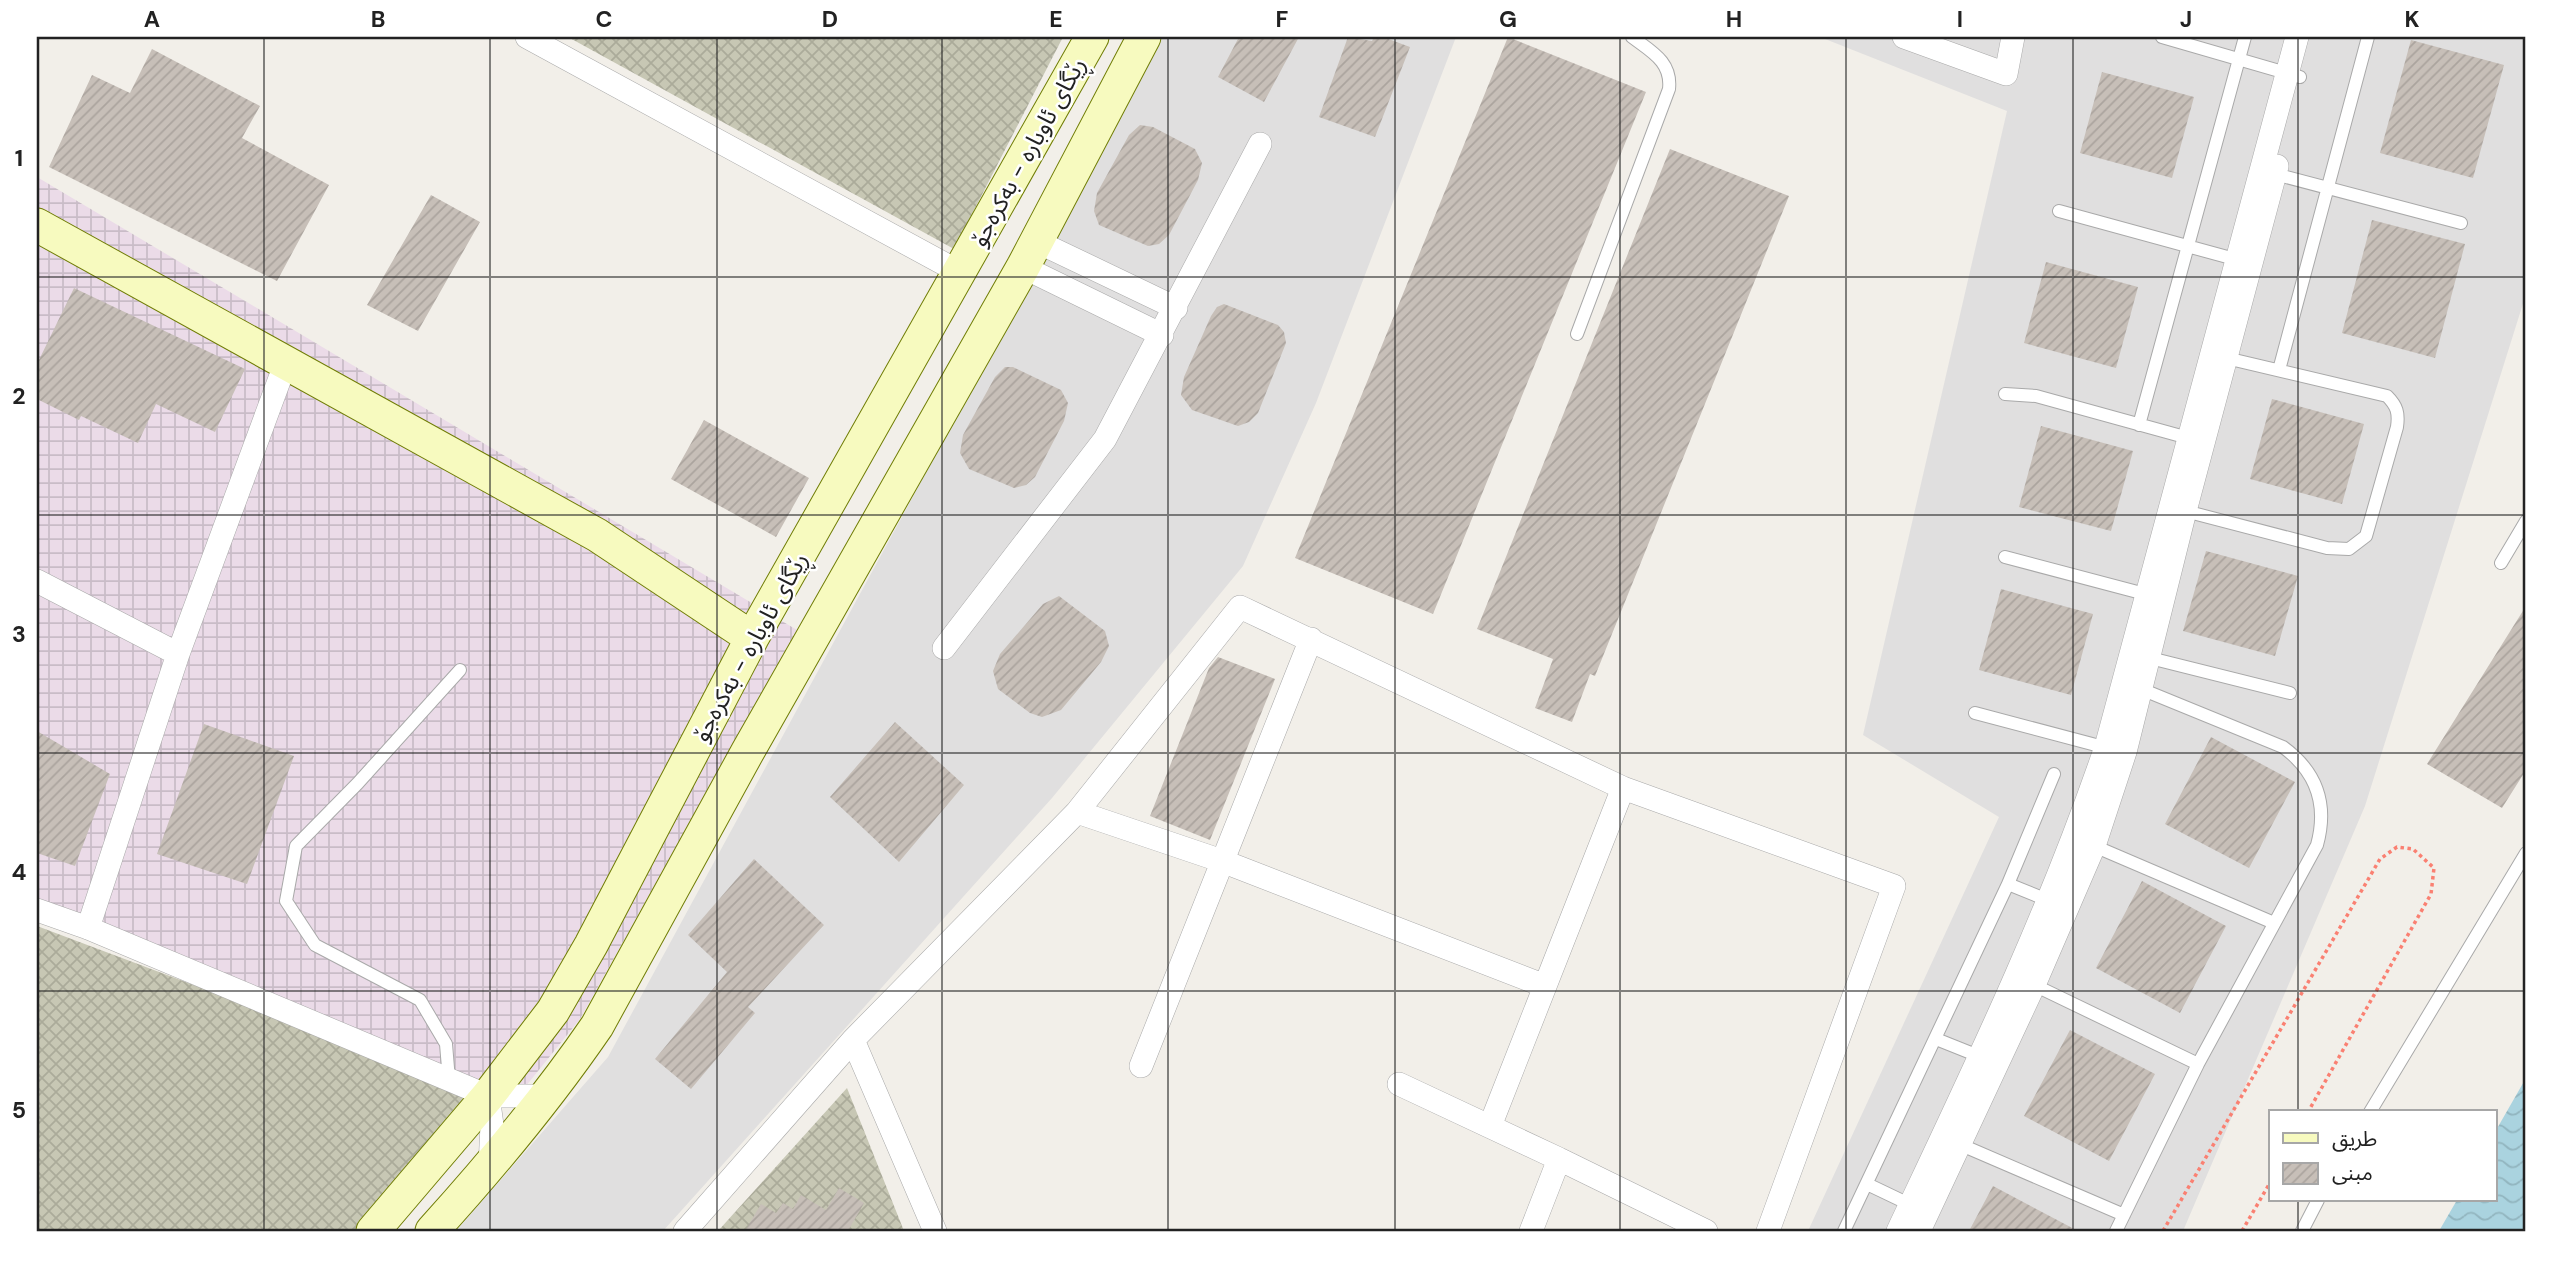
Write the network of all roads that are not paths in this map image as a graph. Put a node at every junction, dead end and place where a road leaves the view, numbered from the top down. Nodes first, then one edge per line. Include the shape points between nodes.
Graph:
1 (527, 37) edge
2 (1092, 37) edge
3 (1144, 37) edge
4 (1632, 37) edge
5 (1904, 37) edge
6 (2013, 37) edge
7 (2162, 37) edge
8 (2245, 37) edge
9 (2297, 37) edge
10 (2311, 37) edge
11 (2368, 37) edge
12 (2238, 59) junction
13 (2293, 75) junction
14 (1261, 144) dead end
15 (2275, 174) junction
16 (2328, 188) junction
17 (2059, 211) dead end
18 (2461, 223) dead end
19 (37, 225) edge
20 (2188, 246) junction
21 (1030, 254) junction
22 (2244, 262) junction
23 (961, 273) junction
24 (1176, 308) junction
25 (1577, 334) dead end
26 (1162, 335) junction
27 (2226, 358) junction
28 (286, 362) junction
29 (2279, 370) junction
30 (2005, 394) dead end
31 (2139, 425) junction
32 (2195, 440) junction
33 (2185, 511) junction
34 (2526, 521) edge
35 (2004, 556) dead end
36 (2501, 563) dead end
37 (37, 581) edge
38 (2145, 594) junction
39 (752, 638) junction
40 (1311, 639) junction
41 (944, 648) dead end
42 (178, 654) junction
43 (2150, 658) junction
44 (460, 670) dead end
45 (2141, 689) junction
46 (2290, 693) dead end
47 (1975, 713) dead end
48 (2115, 750) junction
49 (2054, 774) dead end
50 (1623, 788) junction
51 (1077, 812) junction
52 (2094, 846) junction
53 (2526, 853) edge
54 (1222, 861) junction
55 (2008, 884) junction
56 (2050, 901) junction
57 (37, 909) edge
58 (2274, 923) junction
59 (88, 928) junction
60 (2034, 985) junction
61 (1545, 986) junction
62 (1936, 1039) junction
63 (853, 1040) junction
64 (532, 1041) junction
65 (1981, 1057) junction
66 (2199, 1064) junction
67 (1141, 1066) dead end
68 (569, 1067) junction
69 (449, 1080) junction
70 (1399, 1084) dead end
71 (547, 1096) junction
72 (488, 1097) junction
73 (2371, 1110) edge
74 (1490, 1126) junction
75 (1959, 1144) junction
76 (439, 1154) junction
77 (1559, 1159) junction
78 (481, 1177) junction
79 (1867, 1184) junction
80 (2317, 1202) edge
81 (1910, 1205) junction
82 (2124, 1215) junction
83 (373, 1231) edge
84 (432, 1231) edge
85 (685, 1231) edge
86 (935, 1231) edge
87 (1531, 1231) edge
88 (1706, 1231) edge
89 (1768, 1231) edge
90 (1844, 1231) edge
91 (1898, 1231) edge
92 (1919, 1231) edge
93 (2116, 1231) edge
94 (2302, 1231) edge

1 - 23 street
2 - 23 main road, ڕێگای ئاوبارە - بەکرەجۆ
3 - 21 main road
4 - 25 lane via 1665,64 1671,74 1669,89
5 - 6 street via 2006,74
7 - 12 lane
8 - 12 lane
9 - 13 street
10 - 13 street
11 - 16 lane
12 - 13 lane
12 - 20 lane
13 - 15 street
13 - 22 street
14 - 24 street
15 - 16 lane
15 - 22 street
16 - 18 lane
16 - 29 lane
17 - 20 lane
19 - 28 main road
20 - 22 lane
20 - 31 lane
21 - 24 street
21 - 26 street
21 - 68 main road via 627,974
22 - 27 street
22 - 32 street
23 - 39 main road, ڕێگای ئاوبارە - بەکرەجۆ
24 - 26 street
26 - 41 street via 1105,439
27 - 29 lane
27 - 32 street
28 - 39 main road via 597,535
28 - 42 street
29 - 33 lane via 2376,392 2395,404 2397,427 2366,536 2359,544 2338,550
30 - 31 lane via 2036,396
31 - 32 lane
32 - 33 street
32 - 38 street
33 - 43 street
34 - 36 lane
35 - 38 lane
37 - 42 street
38 - 48 street
39 - 64 main road, ڕێگای ئاوبارە - بەکرەجۆ via 591,945
40 - 50 street
40 - 51 street via 1240,607
40 - 54 street
42 - 59 street
43 - 45 street
43 - 46 lane
44 - 69 lane via 296,846 286,901 315,946 420,1000 446,1044
45 - 48 street
45 - 58 lane via 2283,747 2315,783 2322,814 2317,845
47 - 48 lane
48 - 52 street
48 - 56 street
49 - 55 lane
50 - 61 street
50 - 89 street via 1894,886
51 - 54 street
51 - 63 street
52 - 58 lane
52 - 60 street
53 - 73 lane
54 - 61 street
54 - 67 street
55 - 56 lane
55 - 62 lane
56 - 65 street
57 - 59 street
58 - 66 lane
59 - 69 street
60 - 66 lane
60 - 75 street
61 - 74 street
62 - 65 lane
62 - 79 lane
63 - 85 street
63 - 86 street
64 - 68 main road via 546,1060
64 - 72 main road, ڕێگای ئاوبارە - بەکرەجۆ
65 - 81 street
66 - 82 lane
68 - 71 main road
69 - 72 street
70 - 74 street
71 - 72 street
71 - 78 main road
72 - 76 main road, ڕێگای ئاوبارە - بەکرەجۆ
72 - 78 street via 492,1132
74 - 77 street
75 - 82 lane
75 - 92 street
76 - 78 main road
76 - 83 main road, ڕێگای ئاوبارە - بەکرەجۆ
77 - 87 street
77 - 88 street
78 - 84 main road
79 - 81 lane
79 - 90 lane
80 - 94 lane
81 - 91 street
82 - 93 lane

